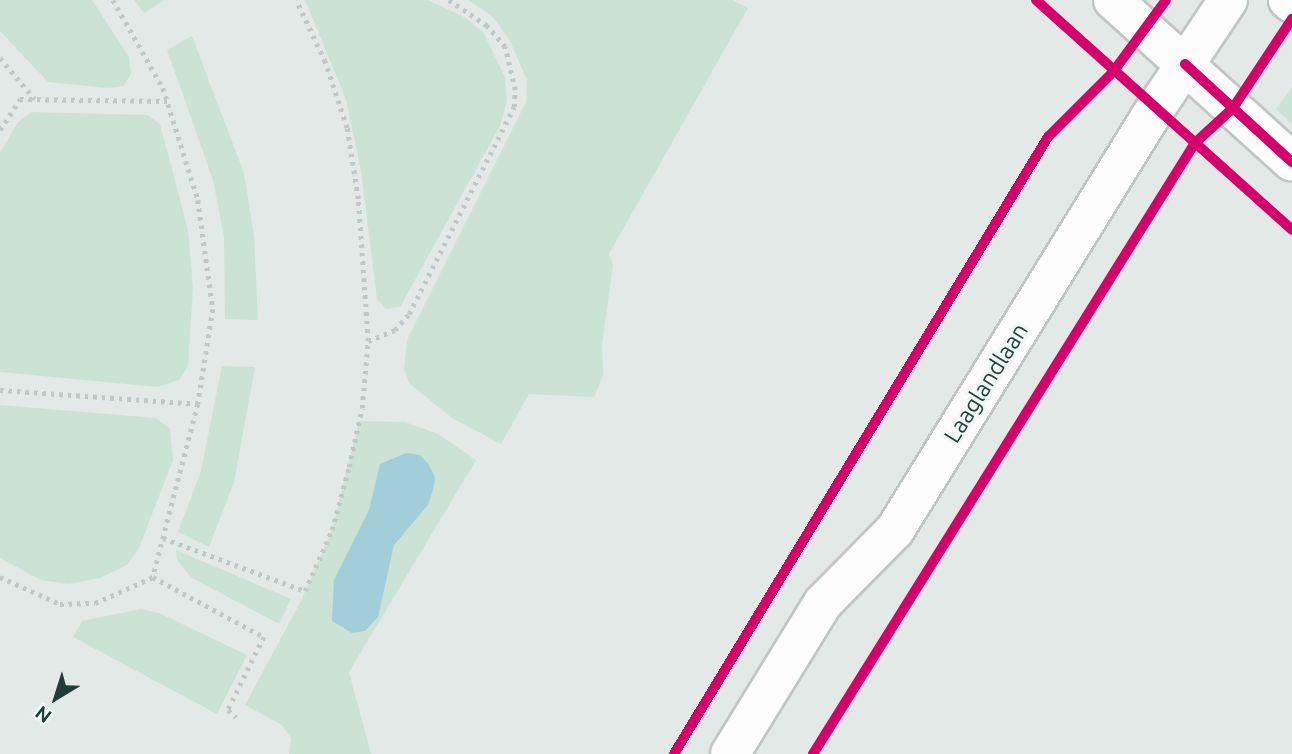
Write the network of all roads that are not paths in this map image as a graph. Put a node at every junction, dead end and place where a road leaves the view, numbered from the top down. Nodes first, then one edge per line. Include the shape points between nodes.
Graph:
1 (1113, 0) edge
2 (1228, 0) edge
3 (1185, 64) junction
4 (1292, 162) edge
5 (730, 754) edge

1 - 3 street
2 - 3 street, Laaglandlaan
3 - 4 street
3 - 5 street, Laaglandlaan via 895,530 823,603

